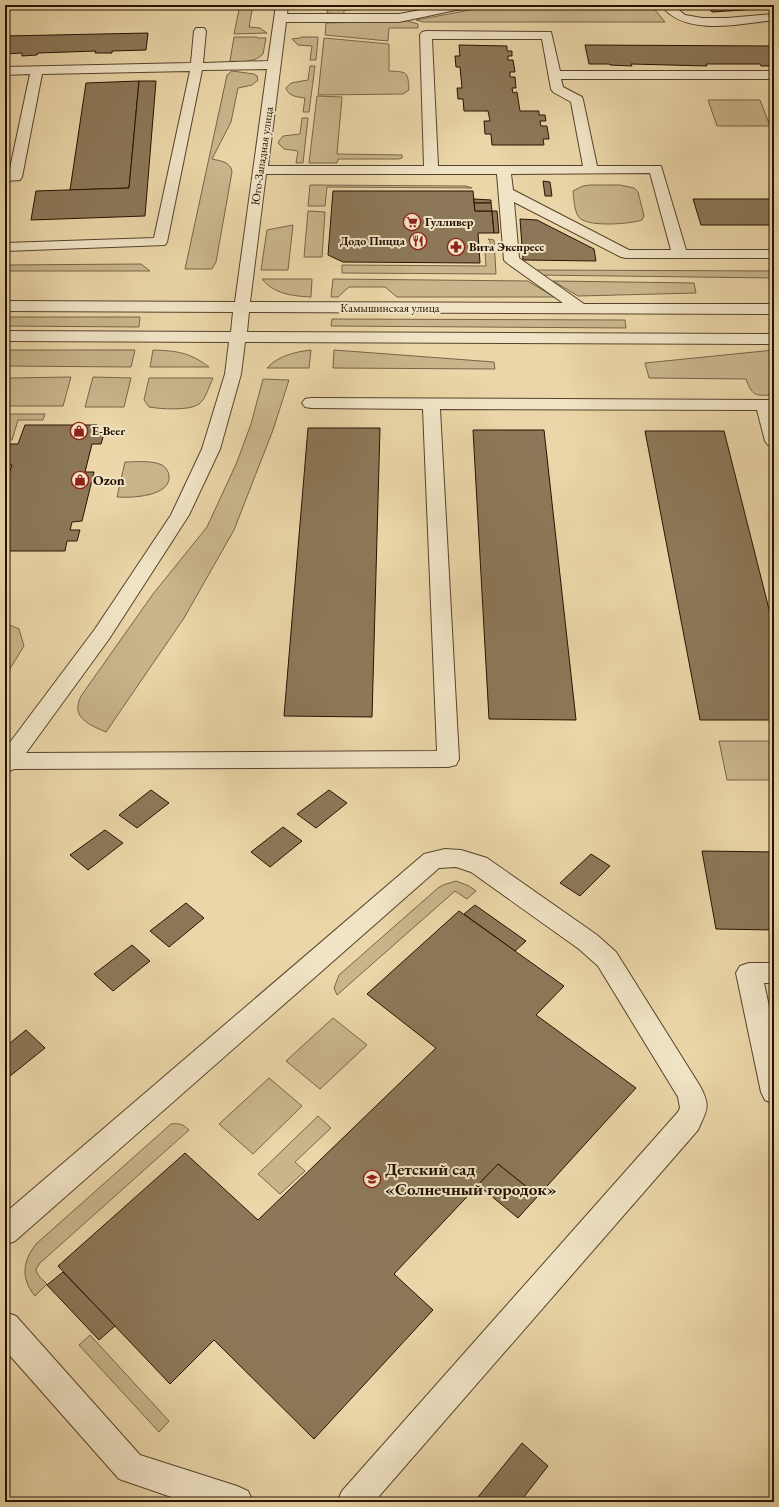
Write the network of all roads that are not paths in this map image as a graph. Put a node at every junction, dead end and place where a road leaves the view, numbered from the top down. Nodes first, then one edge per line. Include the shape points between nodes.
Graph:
1 (282, 5) edge
2 (481, 5) edge
3 (667, 5) edge
4 (456, 6) edge
5 (774, 17) edge
6 (280, 18) junction
7 (200, 31) dead end
8 (274, 64) junction
9 (197, 66) junction
10 (37, 70) junction
11 (5, 71) edge
12 (554, 75) junction
13 (774, 75) edge
14 (260, 170) junction
15 (431, 170) junction
16 (504, 170) junction
17 (591, 170) junction
18 (5, 177) edge
19 (505, 192) junction
20 (5, 247) edge
21 (680, 254) junction
22 (774, 254) edge
23 (5, 306) edge
24 (242, 307) junction
25 (580, 308) junction
26 (651, 309) junction
27 (774, 309) edge
28 (5, 336) edge
29 (238, 337) junction
30 (658, 338) junction
31 (774, 338) edge
32 (311, 403) dead end
33 (431, 403) junction
34 (769, 405) edge
35 (774, 440) edge
36 (7, 763) edge
37 (774, 973) edge
38 (774, 1092) edge
39 (5, 1231) edge
40 (5, 1327) edge
41 (237, 1502) edge
42 (352, 1502) edge

1 - 6 street, Юго-Западная улица
2 - 4 street
3 - 5 street via 674,13 693,20 709,22
4 - 6 street via 400,18
6 - 8 street, Юго-Западная улица
7 - 9 street
8 - 9 street
8 - 14 street, Юго-Западная улица
9 - 10 street
9 - 20 street via 160,242
10 - 11 street
10 - 18 street via 15,177
12 - 13 street
12 - 15 street via 547,35 426,35
12 - 17 street via 557,89 577,100
14 - 15 street
14 - 24 street, Юго-Западная улица
15 - 16 street
16 - 17 street
16 - 19 street
17 - 21 street via 656,170
19 - 21 street via 626,254
19 - 25 street via 512,260
21 - 22 street
23 - 24 street, Камышинская улица
24 - 25 street, Камышинская улица
24 - 29 street, Юго-Западная улица
25 - 26 street, Камышинская улица
26 - 27 street, Камышинская улица
26 - 30 street
28 - 29 street
29 - 30 street
29 - 36 street, Юго-Западная улица via 233,374 211,449 180,516 102,634
30 - 31 street
32 - 33 street
33 - 34 street
33 - 36 street via 448,759
34 - 35 street
37 - 38 street via 749,973
39 - 42 street via 432,860 446,857 464,858 479,865 588,942 607,959 691,1094 694,1108 688,1121
40 - 41 street via 130,1468

